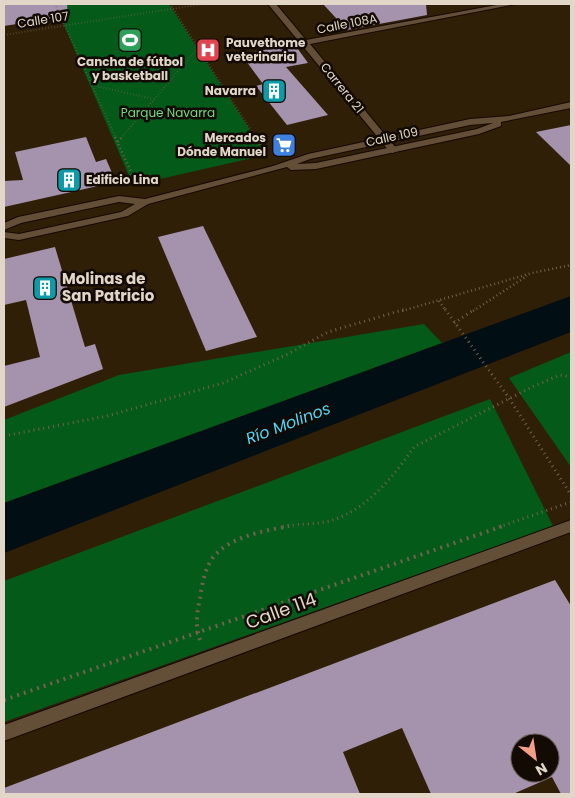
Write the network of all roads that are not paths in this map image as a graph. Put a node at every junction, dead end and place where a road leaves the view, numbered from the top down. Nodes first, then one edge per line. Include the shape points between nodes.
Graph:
1 (272, 4) edge
2 (469, 4) edge
3 (512, 4) edge
4 (477, 10) junction
5 (305, 43) junction
6 (571, 106) edge
7 (510, 119) junction
8 (385, 140) junction
9 (393, 150) junction
10 (276, 168) junction
11 (145, 202) junction
12 (4, 227) edge
13 (4, 235) edge
14 (570, 529) edge
15 (4, 733) edge

1 - 5 street, Carrera 21
2 - 4 street
3 - 4 street, Calle 108A
4 - 5 street, Calle 108A
5 - 8 street, Carrera 21
6 - 7 street, Calle 109
7 - 8 street, Calle 109 via 470,122
7 - 9 street, Calle 109 via 480,131
8 - 9 street, Carrera 21
8 - 10 street, Calle 109 via 308,157
9 - 10 street, Calle 109 via 316,166
10 - 11 street, Calle 109
11 - 12 street, Calle 109 via 119,199 18,220
11 - 13 street, Calle 109 via 124,214 19,237
14 - 15 street, Calle 114

